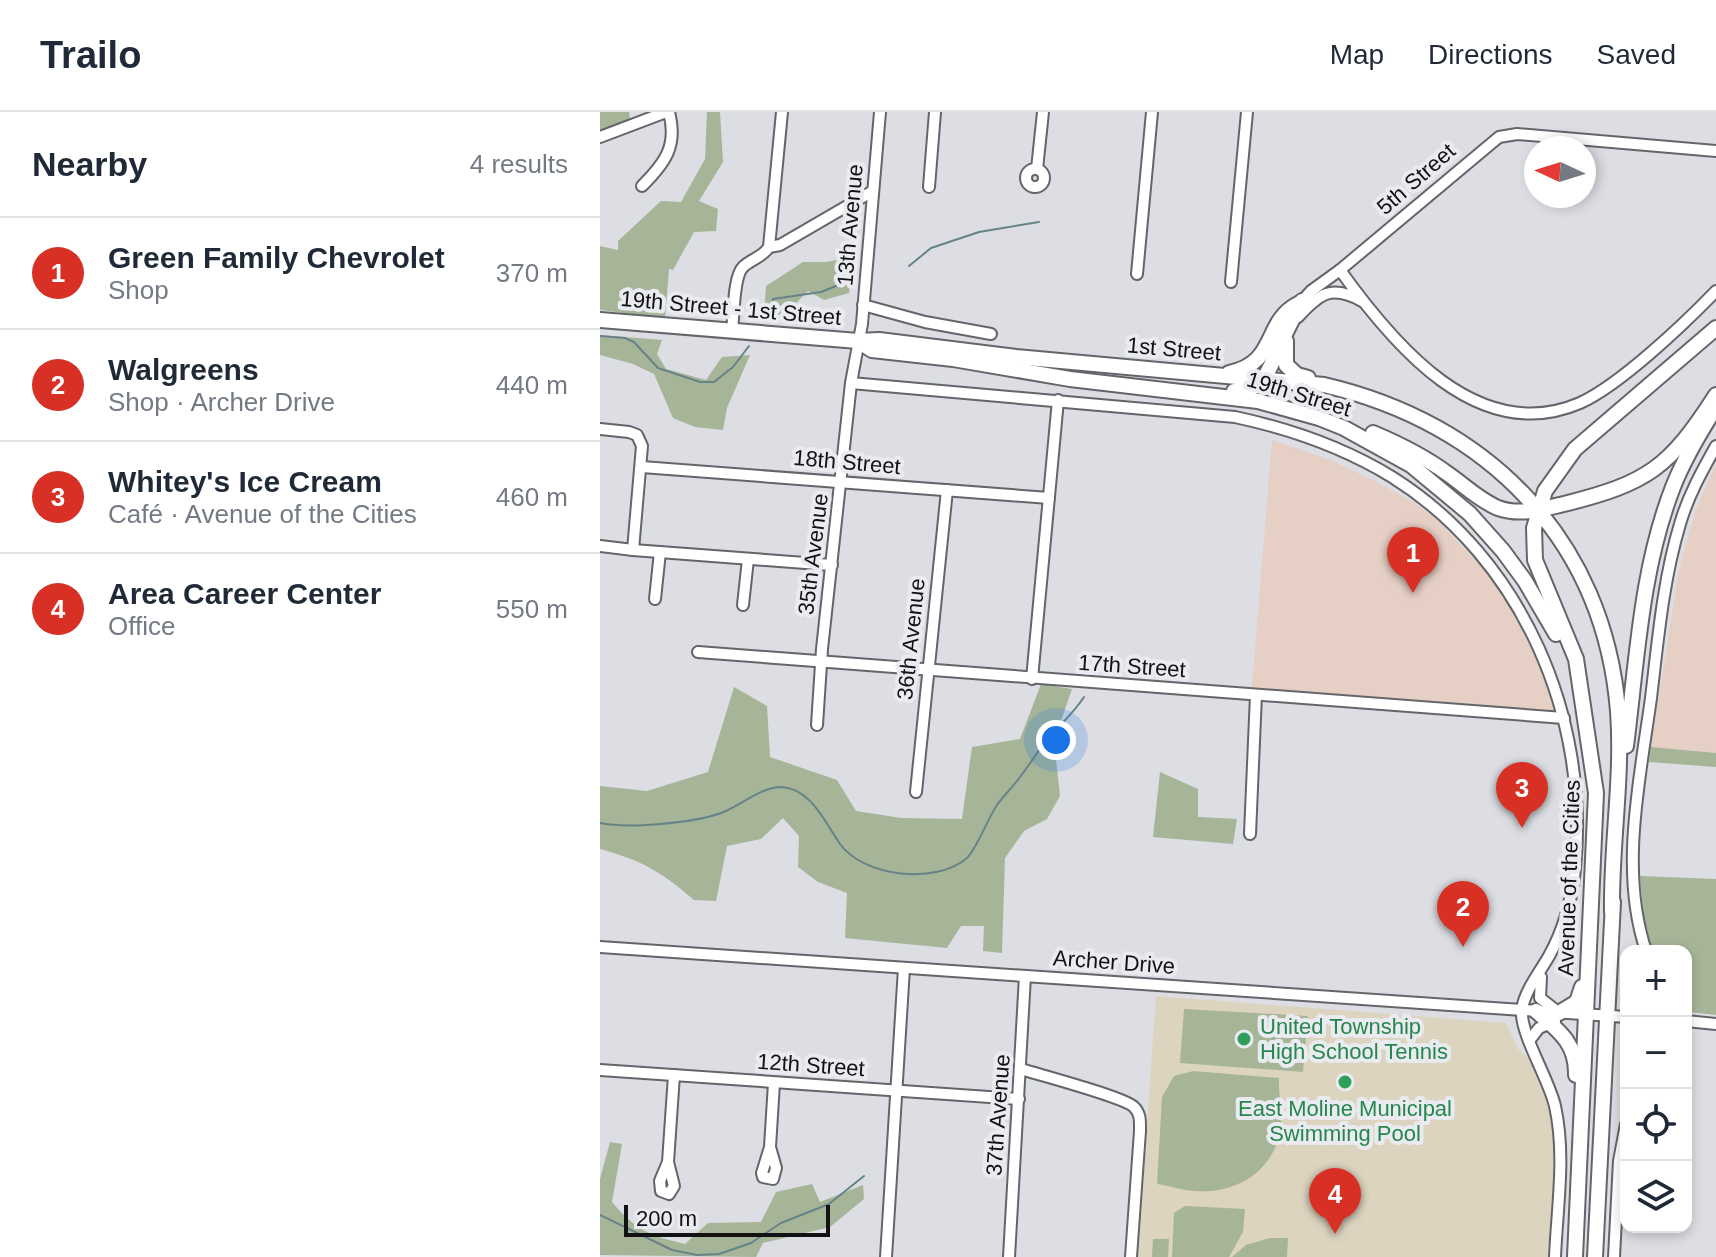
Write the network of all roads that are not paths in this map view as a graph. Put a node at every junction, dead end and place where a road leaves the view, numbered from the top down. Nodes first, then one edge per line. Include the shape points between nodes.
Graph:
1 (667, 112) edge
2 (782, 112) edge
3 (880, 112) edge
4 (935, 112) edge
5 (1043, 112) edge
6 (1152, 112) edge
7 (1247, 112) edge
8 (600, 137) edge
9 (1716, 151) edge
10 (1037, 169) dead end
11 (642, 186) dead end
12 (929, 187) dead end
13 (873, 191) junction
14 (769, 247) junction
15 (1340, 270) junction
16 (1137, 274) dead end
17 (1231, 282) dead end
18 (1716, 291) edge
19 (1300, 303) junction
20 (1366, 303) junction
21 (863, 305) junction
22 (600, 320) edge
23 (1289, 325) junction
24 (1716, 328) edge
25 (732, 331) junction
26 (991, 334) dead end
27 (858, 341) junction
28 (1221, 375) junction
29 (1264, 379) junction
30 (851, 383) junction
31 (1122, 386) junction
32 (1716, 395) edge
33 (1058, 400) junction
34 (1283, 407) junction
35 (1716, 407) edge
36 (1307, 414) junction
37 (1441, 428) junction
38 (600, 429) edge
39 (1716, 446) edge
40 (642, 467) junction
41 (842, 482) junction
42 (947, 490) junction
43 (1049, 498) junction
44 (1431, 504) joint
45 (1537, 510) junction
46 (600, 546) edge
47 (633, 550) junction
48 (660, 552) junction
49 (748, 559) junction
50 (832, 565) junction
51 (655, 599) dead end
52 (743, 605) dead end
53 (698, 652) dead end
54 (822, 662) junction
55 (928, 671) junction
56 (1032, 679) junction
57 (1256, 695) junction
58 (1564, 718) junction
59 (1585, 718) junction
60 (817, 725) dead end
61 (916, 792) dead end
62 (1250, 834) dead end
63 (1595, 843) junction
64 (1612, 911) junction
65 (1645, 945) edge
66 (600, 947) edge
67 (1544, 966) junction
68 (904, 968) junction
69 (1025, 976) junction
70 (1529, 1011) junction
71 (1586, 1014) junction
72 (1559, 1016) junction
73 (1607, 1016) junction
74 (1620, 1017) edge
75 (1692, 1022) edge
76 (1716, 1024) edge
77 (1606, 1032) junction
78 (1529, 1041) junction
79 (1021, 1069) junction
80 (600, 1070) edge
81 (674, 1075) junction
82 (774, 1083) junction
83 (896, 1091) junction
84 (1019, 1099) junction
85 (770, 1147) dead end
86 (1620, 1156) edge
87 (1600, 1160) dead end
88 (668, 1162) dead end
89 (1577, 1211) junction
90 (886, 1257) edge
91 (1009, 1257) edge
92 (1131, 1257) edge
93 (1555, 1257) edge
94 (1575, 1257) edge
95 (1595, 1257) edge
96 (1614, 1257) edge

1 - 8 street
1 - 11 street via 673,132 669,148
2 - 14 street
3 - 13 street, 13th Avenue
4 - 12 street
5 - 10 street
6 - 16 street
7 - 17 street
9 - 15 street, 5th Street via 1504,135
13 - 14 street
13 - 21 street, 13th Avenue
14 - 25 street via 741,269
15 - 19 street, 5th Street
15 - 20 street
18 - 20 street via 1601,391 1566,408 1536,413 1496,409 1440,380
19 - 23 main road
19 - 28 main road via 1284,312 1259,358
19 - 29 main road via 1282,324
20 - 23 street via 1343,293 1320,295
21 - 26 street
21 - 27 street, 13th Avenue
22 - 25 main road, 19th Street - 1st Street
23 - 29 main road
23 - 37 main road via 1285,361 1293,373 1389,398
24 - 45 main road, Avenue of the Cities via 1575,449
25 - 27 main road, 19th Street - 1st Street
27 - 28 main road, 1st Street
27 - 30 street, 35th Avenue
27 - 31 main road, 19th Street via 872,350
28 - 29 main road, 1st Street
29 - 31 main road via 1244,392
29 - 34 main road via 1268,395
29 - 37 main road, 1st Street via 1349,390
30 - 33 street, 19th Street
30 - 41 street, 35th Avenue
31 - 34 main road, 19th Street
32 - 45 main road via 1682,443 1649,473 1609,492
33 - 43 street
33 - 44 street, 19th Street via 1278,426 1367,462
34 - 36 main road, 19th Street
35 - 64 main road, Avenue of the Cities via 1674,484 1656,541 1625,751
36 - 45 main road via 1402,446 1495,507
36 - 59 main road, 19th Street via 1353,432 1411,465 1479,523 1512,561 1550,623
37 - 45 main road, 1st Street via 1501,472
38 - 40 street via 637,435
39 - 65 street via 1680,526 1657,649 1634,867 1635,905
40 - 41 street, 18th Street
40 - 47 street
41 - 42 street, 18th Street
41 - 50 street, 35th Avenue
42 - 43 street, 18th Street
42 - 55 street, 36th Avenue
43 - 56 street
44 - 58 street, Avenue of the Cities via 1470,542 1509,593 1539,646
45 - 59 main road, Avenue of the Cities via 1535,560 1576,659
45 - 64 main road via 1566,549 1589,594 1614,679 1619,753
46 - 47 street
47 - 48 street
48 - 49 street
48 - 51 street
49 - 50 street
49 - 52 street
50 - 54 street, 35th Avenue
53 - 54 street, 17th Street
54 - 55 street, 17th Street
54 - 60 street, 35th Avenue
55 - 56 street, 17th Street
55 - 61 street, 36th Avenue
56 - 57 street, 17th Street
57 - 58 street, 17th Street
57 - 62 street
58 - 67 street, Avenue of the Cities via 1575,794 1575,867 1563,924
59 - 63 main road, Avenue of the Cities via 1596,793
63 - 71 main road, Avenue of the Cities
63 - 72 main road via 1582,992
64 - 73 main road, Avenue of the Cities
66 - 68 street, Archer Drive
67 - 70 street, Avenue of the Cities via 1526,997
67 - 72 street via 1539,994
68 - 69 street, Archer Drive
68 - 83 street
69 - 70 street, Archer Drive
69 - 79 street, 37th Avenue
70 - 72 main road
70 - 78 street via 1522,1023
71 - 72 street
71 - 73 street
71 - 89 main road, Avenue of the Cities
72 - 78 street
72 - 89 main road via 1576,1061
73 - 74 street
73 - 77 main road, Avenue of the Cities
75 - 76 street
77 - 87 main road, Avenue of the Cities
77 - 95 main road, Avenue of the Cities
78 - 93 street via 1551,1090 1559,1133
79 - 84 street, 37th Avenue
79 - 92 street via 1121,1100 1139,1115
80 - 81 street, 12th Street
81 - 82 street, 12th Street
81 - 88 street
82 - 83 street, 12th Street
82 - 85 street
83 - 84 street, 12th Street
83 - 90 street
84 - 91 street, 37th Avenue
86 - 96 street
89 - 94 main road, Avenue of the Cities

